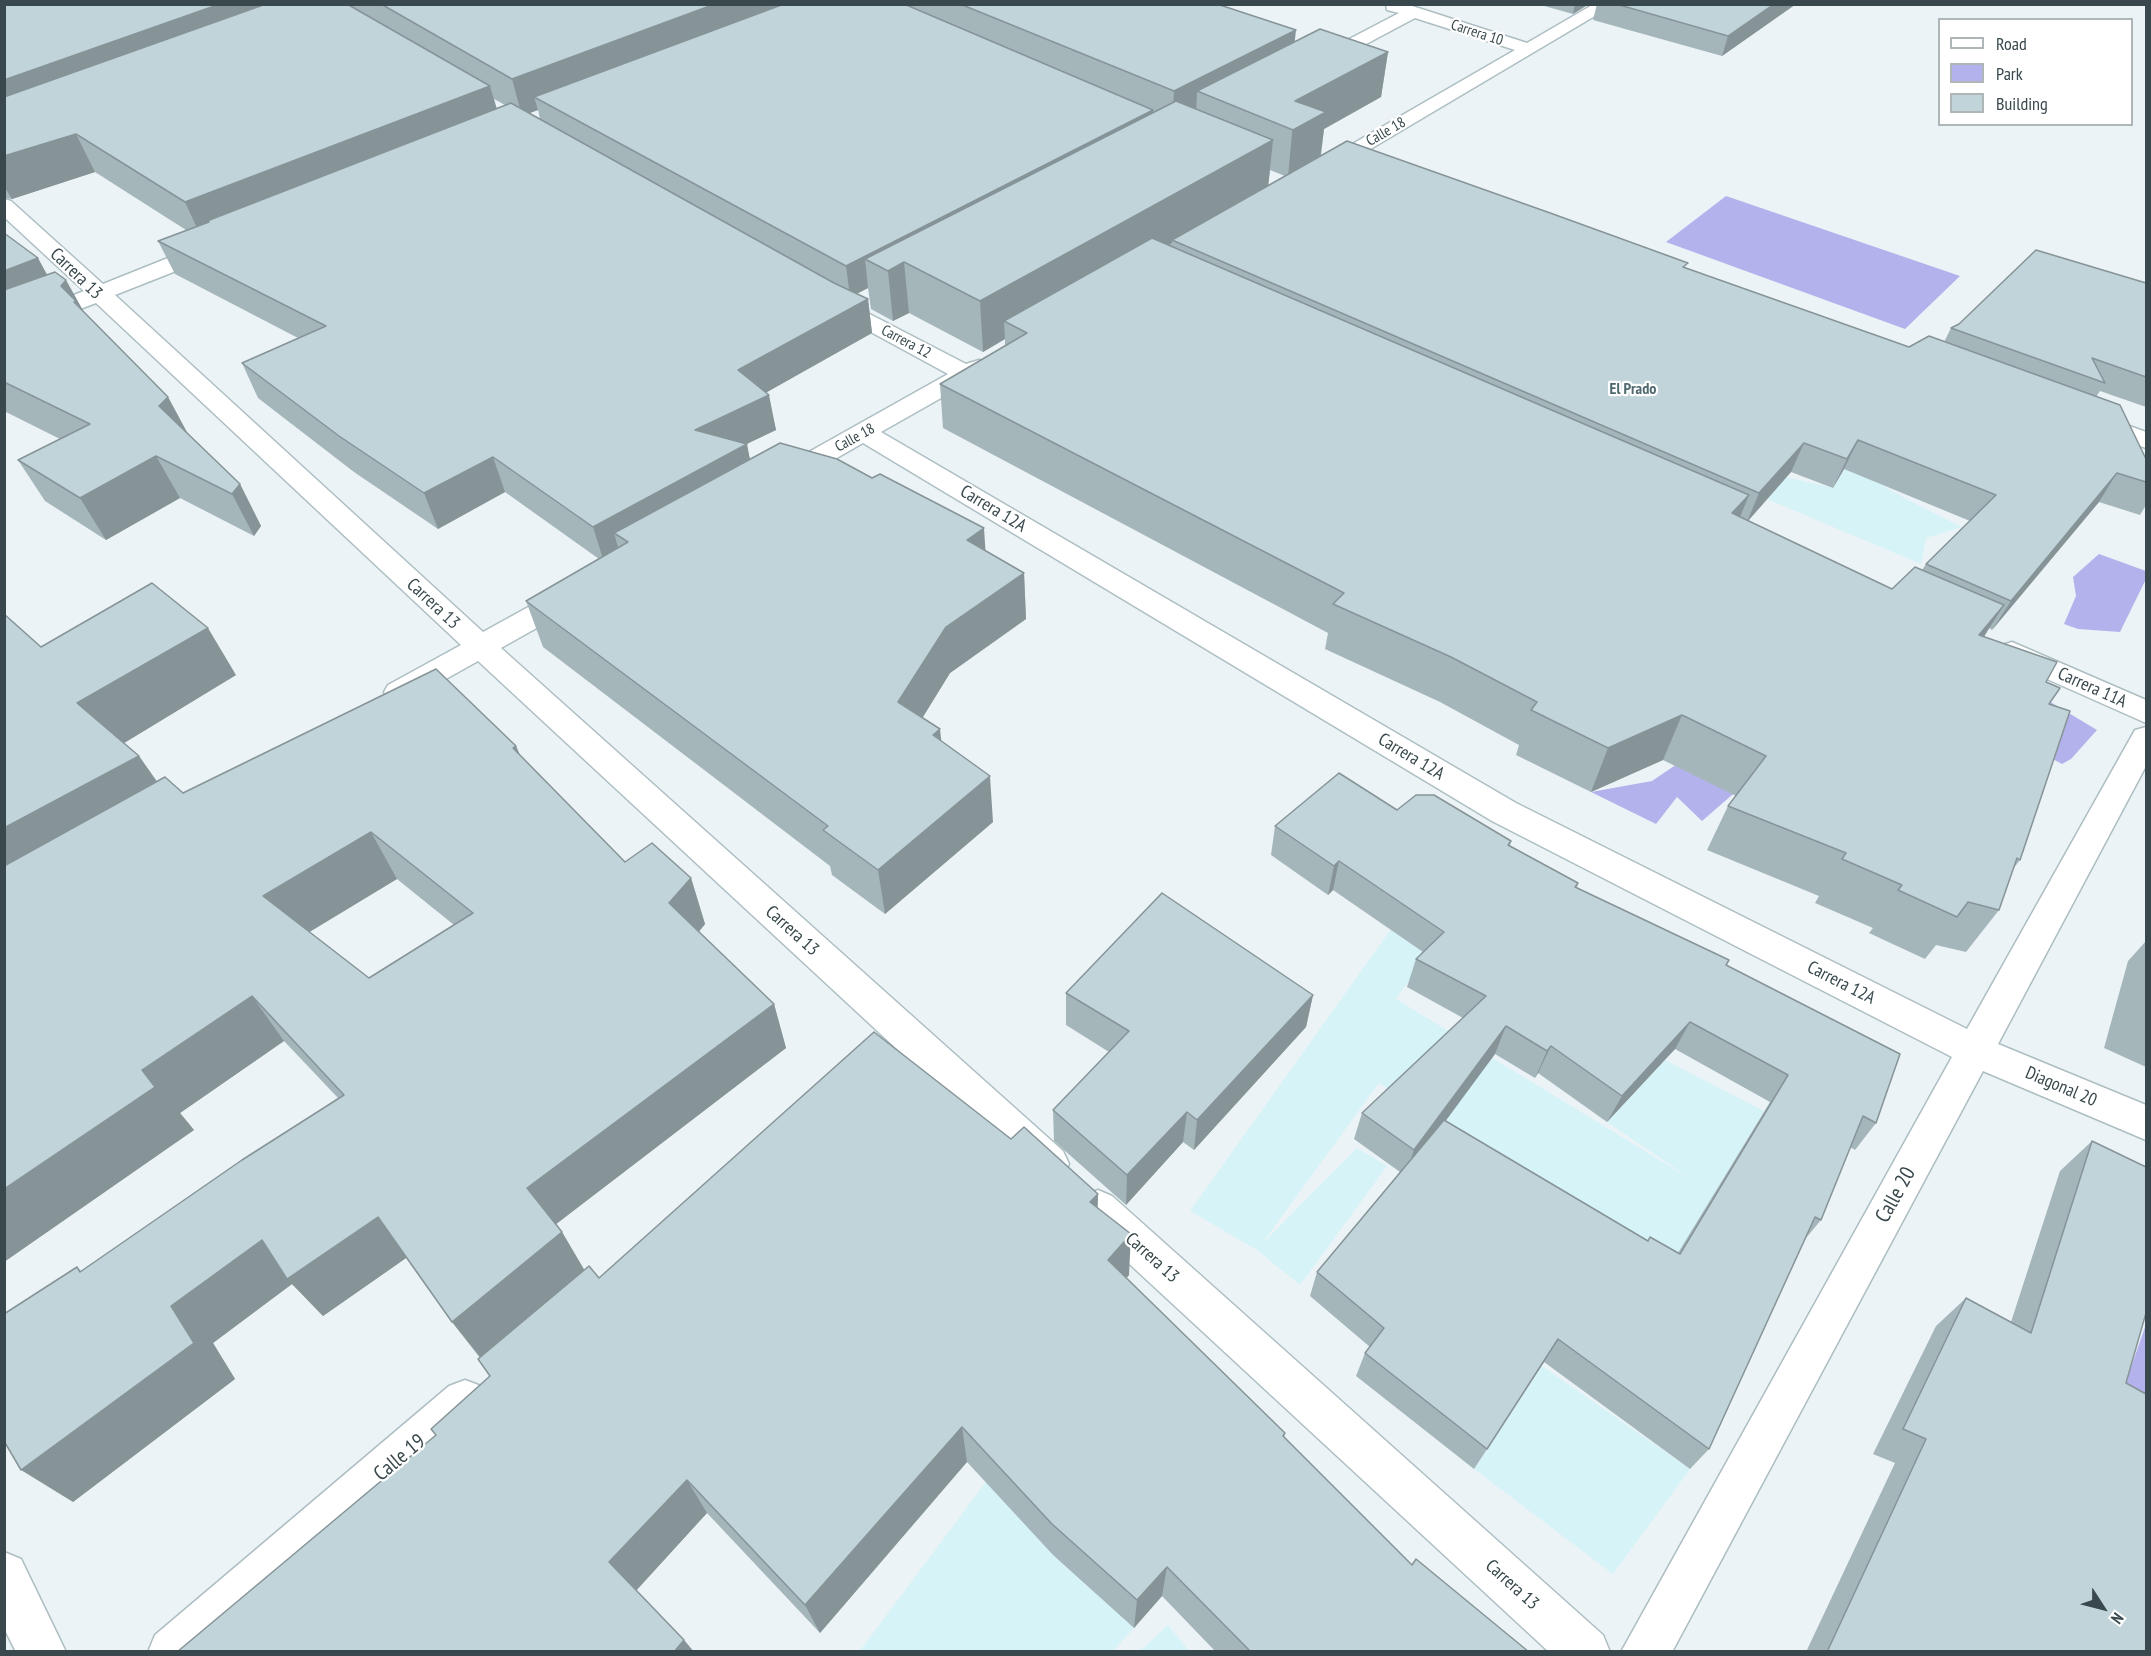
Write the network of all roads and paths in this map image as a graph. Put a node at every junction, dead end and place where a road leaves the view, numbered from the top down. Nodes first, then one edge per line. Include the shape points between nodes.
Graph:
1 (1390, 4) edge
2 (1607, 4) edge
3 (1414, 12) junction
4 (1529, 50) junction
5 (1307, 65) edge
6 (1299, 183) edge
7 (4, 205) edge
8 (232, 241) edge
9 (817, 293) edge
10 (98, 294) junction
11 (868, 299) edge
12 (847, 310) junction
13 (4, 331) edge
14 (997, 357) edge
15 (966, 374) junction
16 (2069, 411) edge
17 (864, 433) junction
18 (2146, 440) edge
19 (760, 491) edge
20 (594, 583) edge
21 (1993, 644) edge
22 (480, 646) junction
23 (376, 705) edge
24 (2146, 712) edge
25 (2146, 738) edge
26 (1975, 1051) junction
27 (2146, 1123) edge
28 (491, 1380) edge
29 (4, 1576) edge
30 (42, 1652) edge
31 (172, 1652) edge
32 (1586, 1652) edge
33 (1645, 1652) edge

1 - 3 street, Carrera 10
2 - 4 street, Calle 18
3 - 4 street, Carrera 10
3 - 5 street
4 - 6 street, Calle 18 via 1369,152
7 - 10 street, Carrera 13
8 - 10 street
9 - 12 street, Carrera 12
10 - 13 street
10 - 22 street, Carrera 13
11 - 12 street
12 - 15 street, Carrera 12
14 - 15 street, Calle 18
15 - 17 street, Calle 18
16 - 18 street
17 - 19 street, Calle 18
17 - 26 street, Carrera 12A via 1504,812
20 - 22 street
21 - 24 street, Carrera 11A
22 - 23 street
22 - 32 street, Carrera 13 via 888,1042 1073,1186
25 - 26 street, Calle 20
26 - 27 street, Diagonal 20
26 - 33 street, Calle 20
28 - 31 street, Calle 19
29 - 30 street

